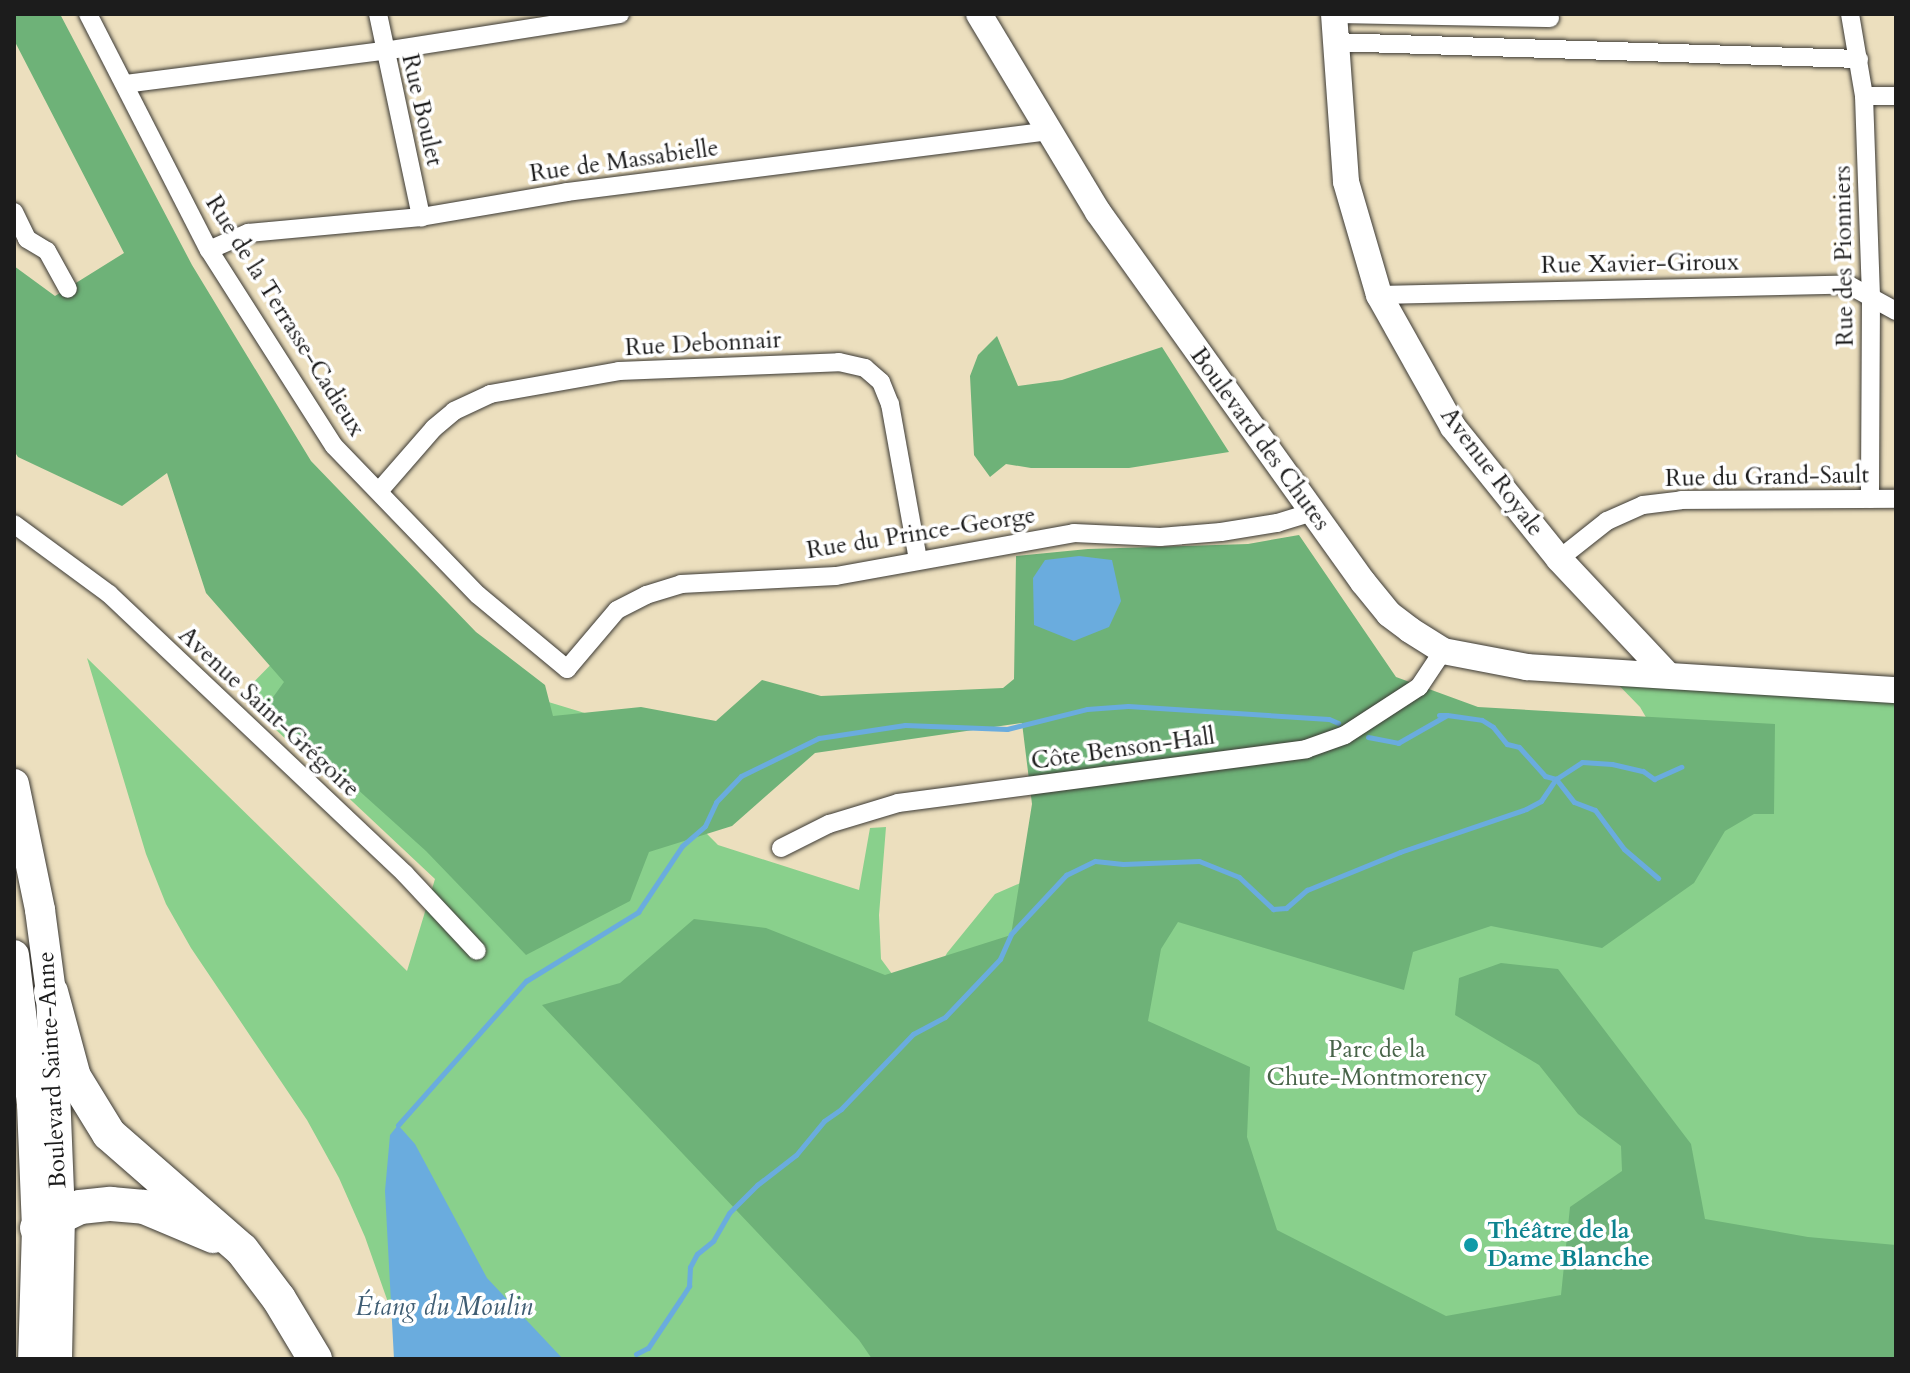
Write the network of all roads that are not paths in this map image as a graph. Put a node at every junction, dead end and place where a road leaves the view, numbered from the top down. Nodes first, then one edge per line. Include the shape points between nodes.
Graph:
1 (88, 14) edge
2 (378, 14) edge
3 (620, 14) edge
4 (979, 14) edge
5 (1334, 14) edge
6 (1850, 14) edge
7 (1550, 18) dead end
8 (1333, 42) junction
9 (384, 51) junction
10 (1859, 59) junction
11 (125, 84) junction
12 (1864, 96) junction
13 (1896, 96) edge
14 (1048, 131) junction
15 (14, 212) edge
16 (421, 217) junction
17 (209, 250) junction
18 (68, 289) dead end
19 (1379, 295) junction
20 (1871, 298) junction
21 (1896, 311) edge
22 (380, 490) junction
23 (1870, 499) junction
24 (1896, 499) edge
25 (1312, 512) junction
26 (14, 524) edge
27 (918, 559) junction
28 (1559, 559) junction
29 (1443, 651) junction
30 (567, 669) joint
31 (1668, 675) junction
32 (1896, 690) edge
33 (14, 784) edge
34 (781, 848) dead end
35 (477, 951) dead end
36 (14, 955) edge
37 (51, 992) junction
38 (48, 1222) junction
39 (242, 1250) junction
40 (33, 1359) edge
41 (57, 1359) edge
42 (315, 1359) edge

1 - 11 street, Rue de la Terrasse-Cadieux
2 - 9 street, Rue Boulet
3 - 9 street
4 - 14 street, Boulevard des Chutes
5 - 7 street
5 - 8 street, Avenue Royale
6 - 10 street, Rue des Pionniers
8 - 10 street
8 - 19 street, Avenue Royale via 1346,182
9 - 11 street
9 - 16 street, Rue Boulet
10 - 12 street, Rue des Pionniers
11 - 17 street, Rue de la Terrasse-Cadieux
12 - 13 street
12 - 20 street, Rue des Pionniers
14 - 16 street, Rue de Massabielle via 567,192
14 - 25 street, Boulevard des Chutes via 1098,212
15 - 18 street via 27,239 47,251
16 - 17 street, Rue de Massabielle via 248,233
17 - 22 street, Rue de la Terrasse-Cadieux via 334,446
19 - 20 street, Rue Xavier-Giroux via 1847,284
19 - 28 street, Avenue Royale via 1453,427
20 - 21 street, Rue Xavier-Giroux
20 - 23 street, Rue des Pionniers
22 - 27 street, Rue Debonnair via 434,428 454,411 490,394 619,371 839,362 865,368 881,382 890,404
22 - 30 street, Rue de la Terrasse-Cadieux via 478,595
23 - 24 street, Rue du Grand-Sault
23 - 28 street, Rue du Grand-Sault via 1643,505 1607,521
25 - 27 street, Rue du Prince-George via 1221,532 1160,537 1074,533
25 - 29 street, Boulevard des Chutes via 1389,614
26 - 35 street, Avenue Saint-Grégoire via 109,594 405,874
27 - 30 street, Rue du Prince-George via 836,576 681,584 617,610
28 - 31 street, Avenue Royale
29 - 31 street, Boulevard des Chutes via 1527,667
29 - 34 street, Côte Benson-Hall via 1419,687 1345,735 1306,749 898,803 829,824
31 - 32 street
33 - 37 main road, Boulevard Sainte-Anne
36 - 38 main road, Boulevard Sainte-Anne
37 - 38 main road, Boulevard Sainte-Anne
37 - 39 highway via 74,1077 109,1134
38 - 39 highway via 80,1207 144,1207
38 - 40 main road, Boulevard Sainte-Anne
38 - 41 main road, Boulevard Sainte-Anne
39 - 42 highway

